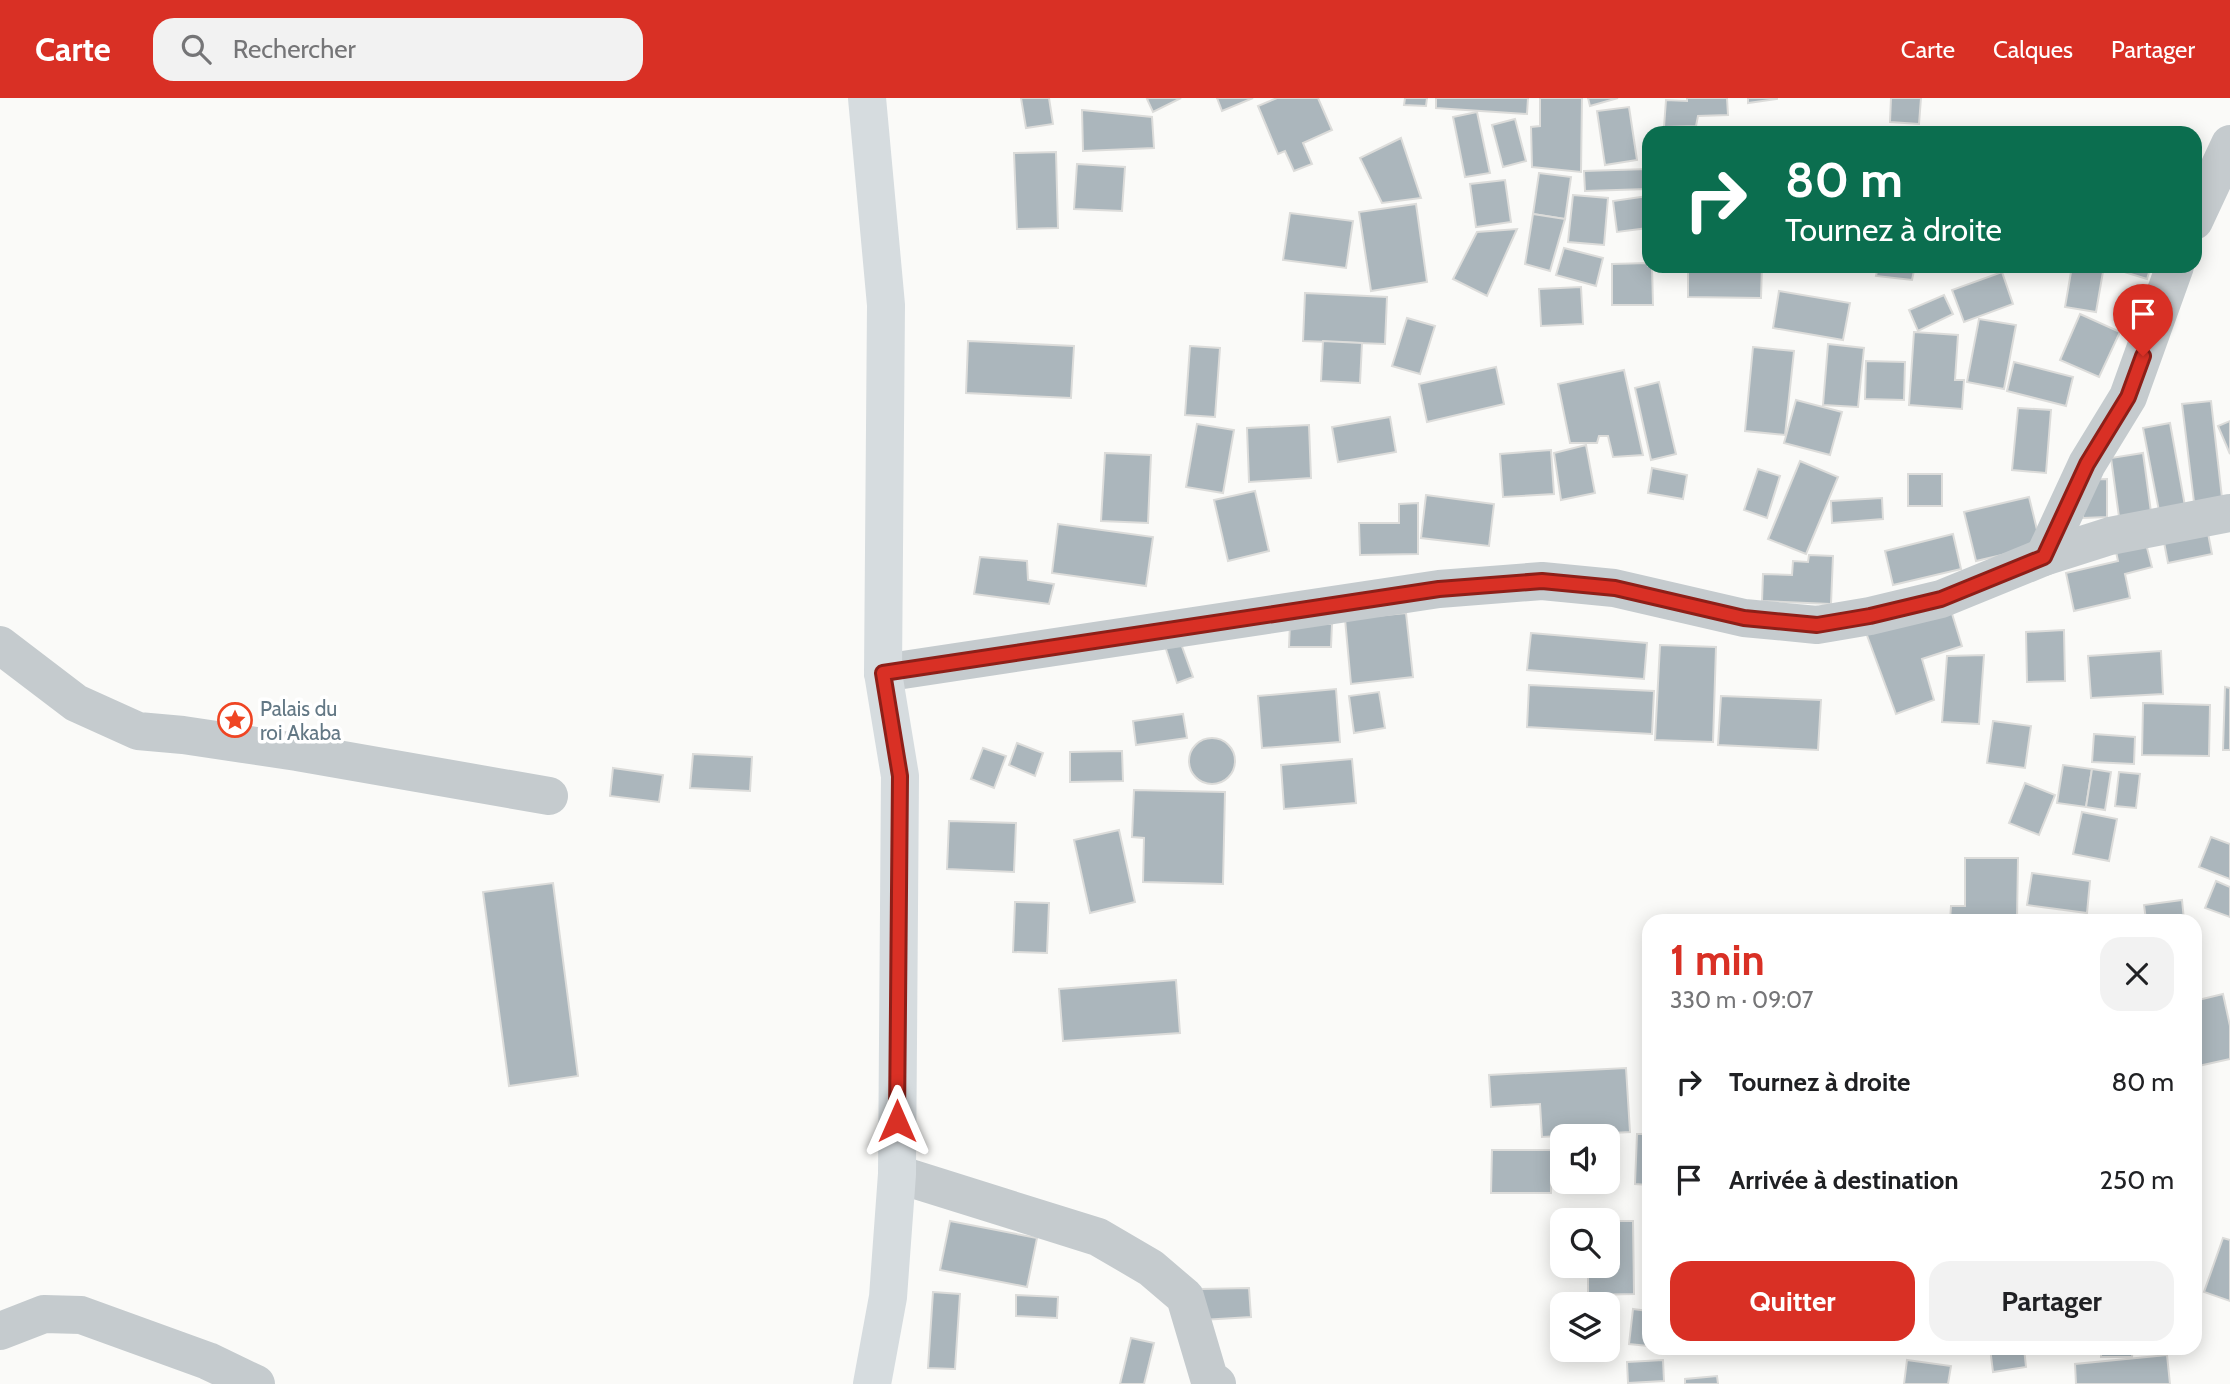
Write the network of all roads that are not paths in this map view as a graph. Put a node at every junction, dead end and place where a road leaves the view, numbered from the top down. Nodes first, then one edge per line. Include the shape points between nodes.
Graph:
1 (867, 98) edge
2 (2230, 144) edge
3 (2202, 203) edge
4 (2172, 273) edge
5 (2230, 513) edge
6 (2044, 557) junction
7 (0, 645) edge
8 (883, 673) junction
9 (549, 796) dead end
10 (897, 1174) junction
11 (0, 1331) edge
12 (256, 1384) edge
13 (872, 1384) edge
14 (1217, 1384) edge

1 - 8 main road via 886,305
2 - 3 street
4 - 6 street via 2128,397 2087,464
5 - 6 street via 2110,536
6 - 8 street via 1941,599 1817,625 1744,618 1615,588 1542,581 1439,589
7 - 9 street via 76,703 138,731 296,752
8 - 10 main road via 900,776
10 - 13 main road via 888,1297
10 - 14 street via 1098,1237 1151,1268 1185,1297 1209,1378
11 - 12 street via 44,1314 81,1315

